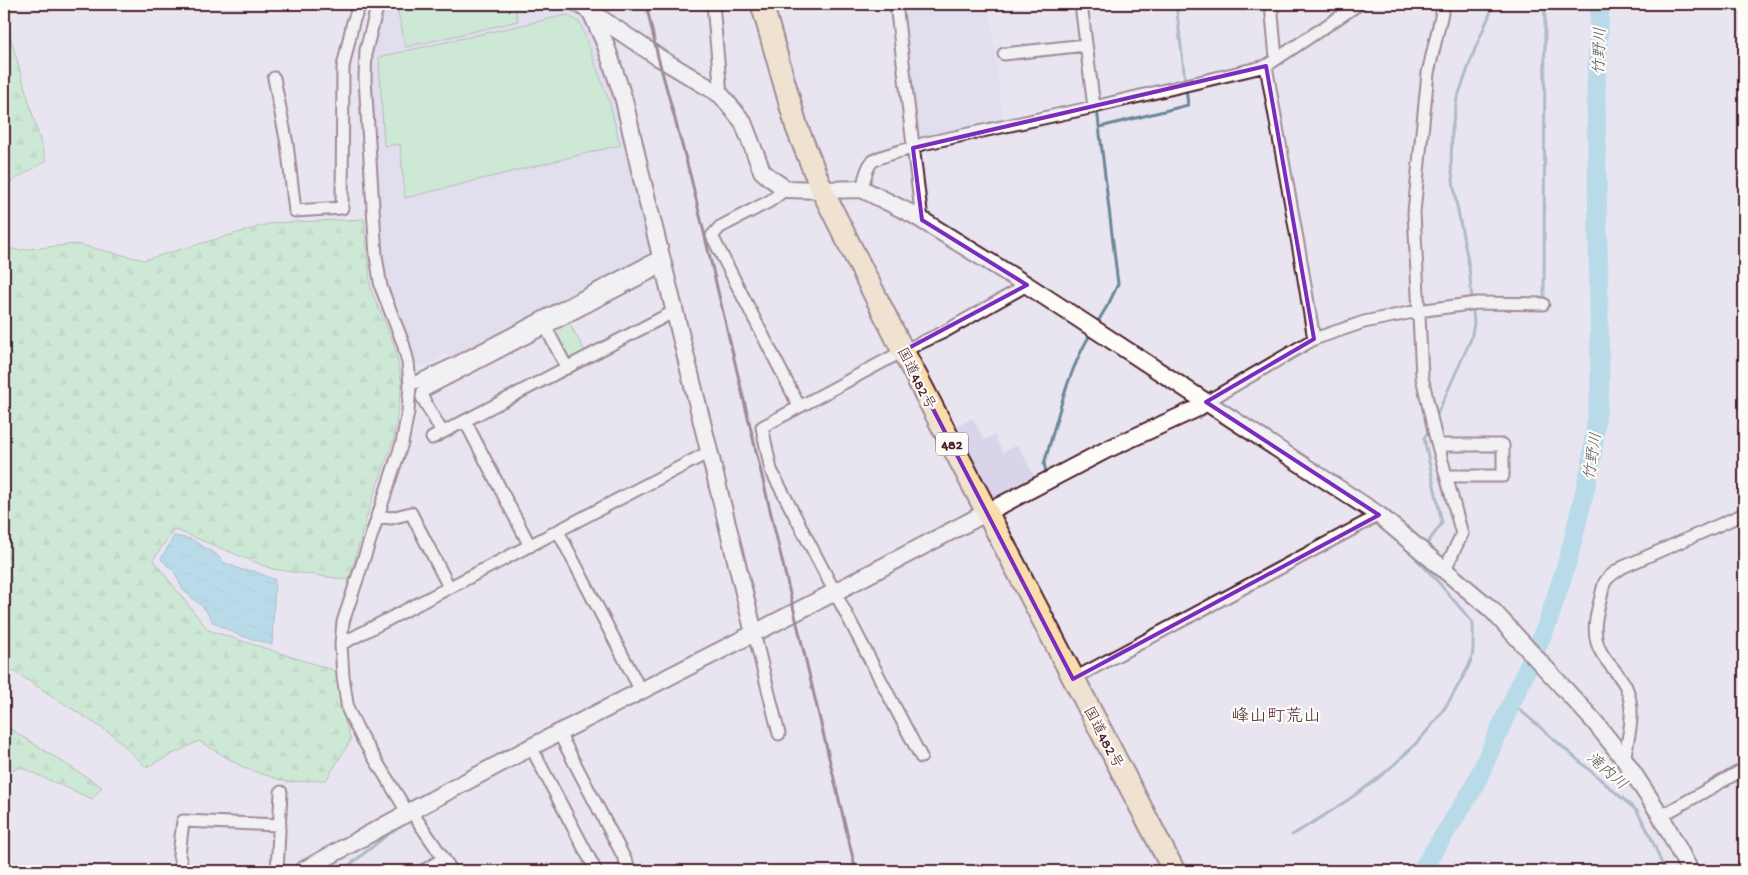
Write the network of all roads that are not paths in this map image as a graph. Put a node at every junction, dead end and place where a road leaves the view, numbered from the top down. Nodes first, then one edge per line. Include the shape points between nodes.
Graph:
1 (360, 4) edge
2 (378, 4) edge
3 (713, 4) edge
4 (762, 4) edge
5 (896, 4) edge
6 (1081, 4) edge
7 (1271, 4) edge
8 (1359, 4) edge
9 (1444, 4) edge
10 (586, 6) edge
11 (1086, 45) junction
12 (1004, 54) dead end
13 (1276, 58) junction
14 (1266, 66) junction
15 (274, 78) dead end
16 (721, 95) junction
17 (1094, 107) junction
18 (914, 148) junction
19 (786, 189) junction
20 (862, 189) junction
21 (822, 190) junction
22 (922, 220) junction
23 (663, 261) junction
24 (1027, 285) junction
25 (1543, 304) dead end
26 (675, 311) junction
27 (1418, 311) junction
28 (545, 326) junction
29 (1314, 339) junction
30 (903, 351) junction
31 (567, 368) junction
32 (410, 384) junction
33 (1206, 402) junction
34 (799, 406) junction
35 (465, 421) junction
36 (1438, 445) junction
37 (711, 451) junction
38 (1446, 476) junction
39 (987, 512) junction
40 (1744, 514) edge
41 (1379, 515) junction
42 (378, 516) junction
43 (558, 531) junction
44 (530, 546) junction
45 (1445, 569) junction
46 (449, 587) junction
47 (834, 592) junction
48 (754, 633) junction
49 (341, 644) junction
50 (1073, 679) junction
51 (641, 691) junction
52 (559, 733) junction
53 (779, 734) dead end
54 (531, 747) junction
55 (921, 757) dead end
56 (1624, 759) junction
57 (1744, 769) edge
58 (281, 792) dead end
59 (410, 812) junction
60 (1661, 816) junction
61 (280, 825) junction
62 (443, 859) junction
63 (183, 871) edge
64 (277, 871) edge
65 (302, 871) edge
66 (423, 871) edge
67 (452, 871) edge
68 (596, 871) edge
69 (631, 871) edge
70 (1174, 871) edge
71 (1688, 871) edge

1 - 15 street via 343,67 342,208 295,211
2 - 32 street via 366,50 365,79 376,256 381,287 403,343
3 - 16 street
4 - 21 highway, 国道482号 / 482 via 797,128
5 - 18 street
6 - 11 street
7 - 13 street
8 - 13 street
9 - 27 street via 1428,73 1414,212
10 - 16 street via 658,57
10 - 23 street via 605,43 624,100
11 - 12 street
11 - 17 street
13 - 14 street
14 - 17 street
14 - 29 street
16 - 19 street via 743,122 762,172
17 - 18 street
18 - 20 street via 870,163
18 - 22 street
19 - 21 street
19 - 34 street via 720,227 712,236
20 - 21 street
20 - 22 street
21 - 30 highway, 国道482号 / 482
22 - 24 street
23 - 26 street
23 - 28 street
23 - 32 street
24 - 30 street
24 - 33 street
25 - 27 street via 1477,303
26 - 31 street
26 - 37 street
27 - 29 street via 1364,322
27 - 36 street via 1422,377
28 - 31 street
28 - 35 street via 423,391 422,397 437,435
29 - 33 street
30 - 34 street
30 - 39 highway, 国道482号 / 482
31 - 35 street
32 - 42 street via 402,443
33 - 39 street
33 - 41 street
34 - 47 street via 762,427 771,470
35 - 44 street
36 - 38 street
36 - 38 street via 1503,444 1503,476
37 - 43 street
37 - 48 street
38 - 45 street via 1462,534
39 - 47 street
39 - 50 highway, 国道482号 / 482
40 - 56 street via 1622,567 1606,580 1595,631 1602,654 1626,688 1631,727
41 - 45 street
41 - 50 street
42 - 46 street via 391,518 411,513
42 - 49 street via 343,622
43 - 44 street
43 - 51 street
44 - 46 street
45 - 56 street via 1498,616 1593,720
46 - 49 street
47 - 48 street
47 - 55 street
48 - 51 street
48 - 53 street
49 - 59 street via 348,710 362,738
50 - 70 highway, 国道482号 / 482
51 - 52 street
52 - 54 street
52 - 69 street
54 - 59 street
54 - 68 street
56 - 60 street
57 - 60 street
58 - 61 street
59 - 62 street
59 - 65 street
60 - 71 street
61 - 63 street via 183,820 179,855
61 - 64 street
62 - 66 street
62 - 67 street

